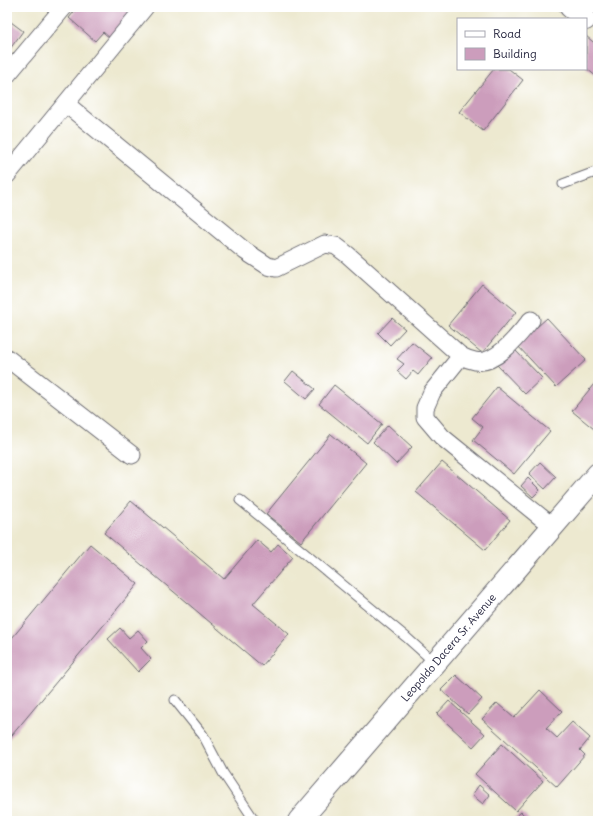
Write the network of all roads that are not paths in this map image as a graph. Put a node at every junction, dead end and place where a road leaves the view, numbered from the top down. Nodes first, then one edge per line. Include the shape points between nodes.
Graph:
1 (64, 7) edge
2 (145, 7) edge
3 (571, 7) edge
4 (585, 18) edge
5 (587, 20) edge
6 (598, 30) edge
7 (7, 75) edge
8 (66, 104) junction
9 (598, 171) edge
10 (7, 174) edge
11 (563, 184) dead end
12 (532, 320) dead end
13 (461, 356) junction
14 (7, 358) edge
15 (132, 455) dead end
16 (598, 474) edge
17 (240, 500) dead end
18 (553, 527) junction
19 (435, 663) junction
20 (175, 700) dead end
21 (255, 821) edge
22 (299, 821) edge

1 - 7 street
2 - 8 street
3 - 4 main road
5 - 6 main road
8 - 10 street
8 - 13 street via 245,251 268,266 276,268 325,244 336,246
9 - 11 lane
12 - 13 street via 510,345 488,360 476,362
13 - 18 street via 432,392 427,402 426,417 442,437
14 - 15 street
16 - 18 main road, Leopoldo Dacera Sr. Avenue
17 - 19 lane
18 - 19 main road, Leopoldo Dacera Sr. Avenue
19 - 22 main road, Leopoldo Dacera Sr. Avenue
20 - 21 lane via 203,735 222,774

